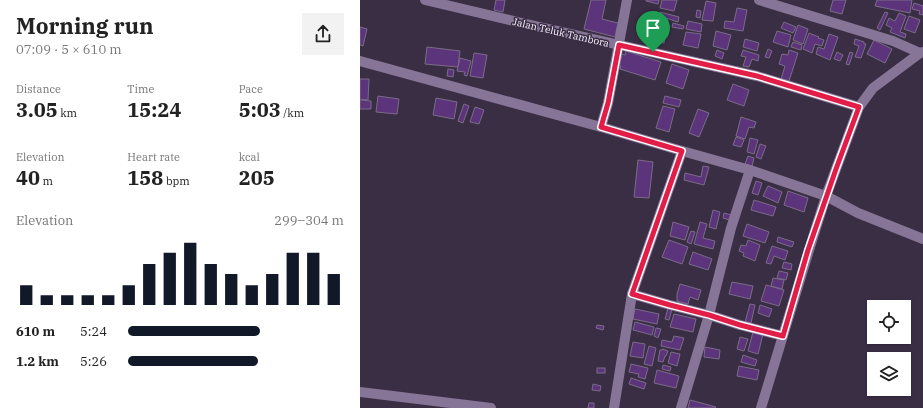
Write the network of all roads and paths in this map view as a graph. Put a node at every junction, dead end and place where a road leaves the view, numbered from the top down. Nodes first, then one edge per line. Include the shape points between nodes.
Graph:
1 (425, 0) edge
2 (627, 0) edge
3 (759, 0) edge
4 (619, 45) junction
5 (922, 53) edge
6 (360, 61) edge
7 (859, 107) junction
8 (601, 127) junction
9 (682, 151) junction
10 (750, 170) junction
11 (826, 196) junction
12 (923, 239) edge
13 (632, 294) junction
14 (709, 315) junction
15 (783, 336) junction
16 (360, 392) edge
17 (491, 408) edge
18 (614, 408) edge
19 (681, 408) edge
20 (761, 408) edge

1 - 4 street, Jalan Teluk Tambora
2 - 4 street
3 - 5 street via 893,41
4 - 7 street, Jalan Teluk Tambora via 757,76
4 - 8 street
5 - 7 street via 873,88
6 - 8 street
7 - 11 street
8 - 9 street
9 - 10 street
9 - 13 street
10 - 11 street
10 - 14 street via 731,228
11 - 12 street via 858,213
11 - 15 street
13 - 14 street
13 - 18 street
14 - 15 street
14 - 19 street
15 - 20 street
16 - 17 street

